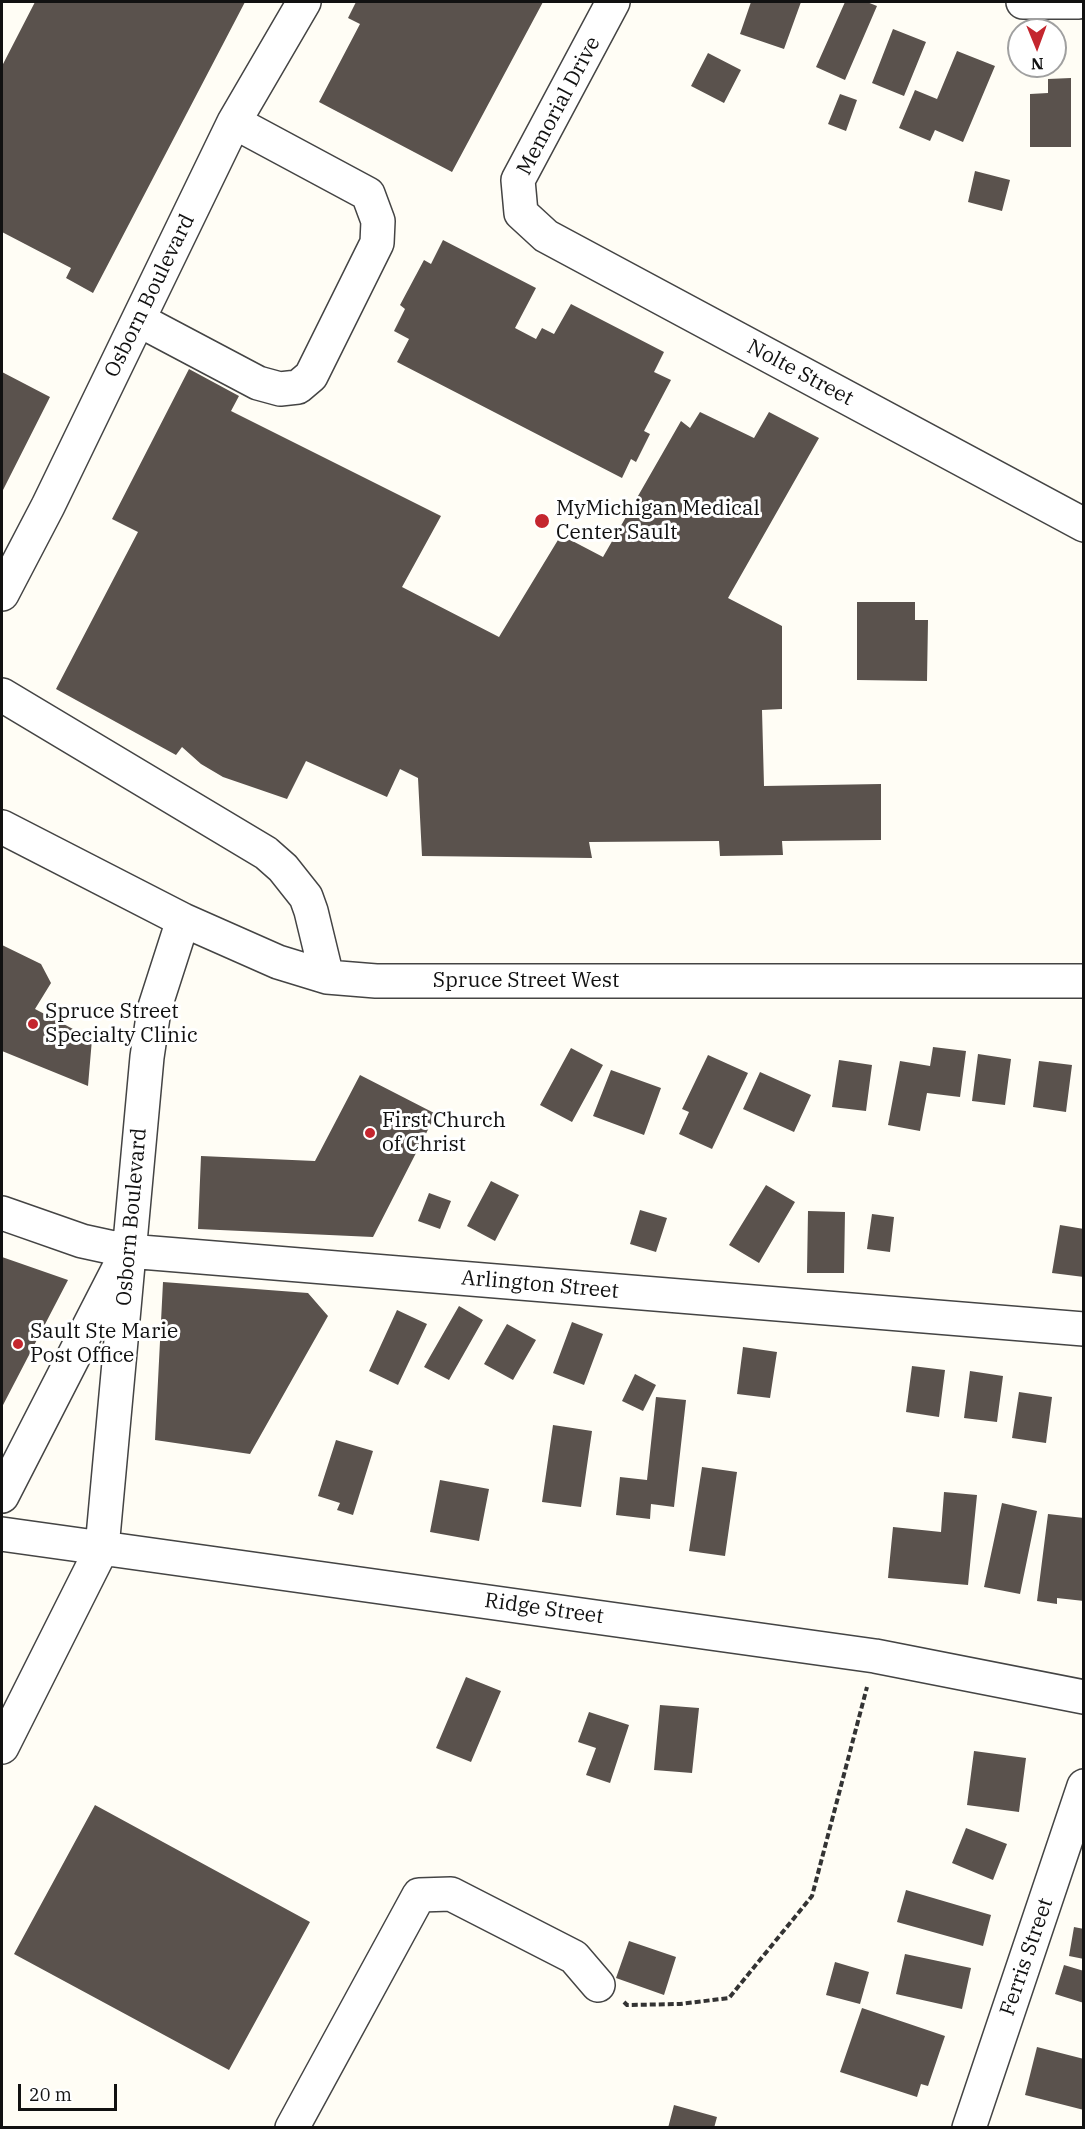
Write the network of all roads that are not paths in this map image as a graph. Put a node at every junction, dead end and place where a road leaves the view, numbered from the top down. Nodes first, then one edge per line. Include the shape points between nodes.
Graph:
1 (304, 2) edge
2 (613, 2) edge
3 (1023, 2) edge
4 (1079, 2) edge
5 (234, 122) junction
6 (521, 213) joint
7 (139, 320) junction
8 (1083, 525) edge
9 (2, 594) edge
10 (2, 694) edge
11 (2, 828) edge
12 (183, 920) junction
13 (327, 977) junction
14 (1083, 981) edge
15 (2, 1213) edge
16 (128, 1251) junction
17 (1083, 1329) edge
18 (2, 1496) edge
19 (2, 1534) edge
20 (102, 1548) junction
21 (1083, 1697) edge
22 (2, 1747) edge
23 (1083, 1786) edge
24 (598, 1985) road end
25 (292, 2127) edge
26 (969, 2127) edge

1 - 5 street, Osborn Boulevard
2 - 6 street, Memorial Drive via 518,180
3 - 4 street
5 - 7 street, Osborn Boulevard
5 - 7 street via 368,194 378,221 376,243 311,376 298,387 280,389 258,383
6 - 8 street, Nolte Street via 546,236
7 - 9 street, Osborn Boulevard
10 - 13 street via 266,853 306,897
11 - 12 street, Spruce Street West
12 - 13 street, Spruce Street West via 278,962
12 - 16 street, Osborn Boulevard via 154,1010
13 - 14 street, Spruce Street West via 376,981
15 - 16 street, Arlington Street via 82,1241
16 - 17 street, Arlington Street
16 - 18 street
16 - 20 street, Osborn Boulevard
19 - 20 street, Ridge Street
20 - 21 street, Ridge Street via 875,1656
20 - 22 street, Osborn Boulevard
23 - 26 street, Ferris Street
24 - 25 street via 574,1957 451,1894 418,1895

